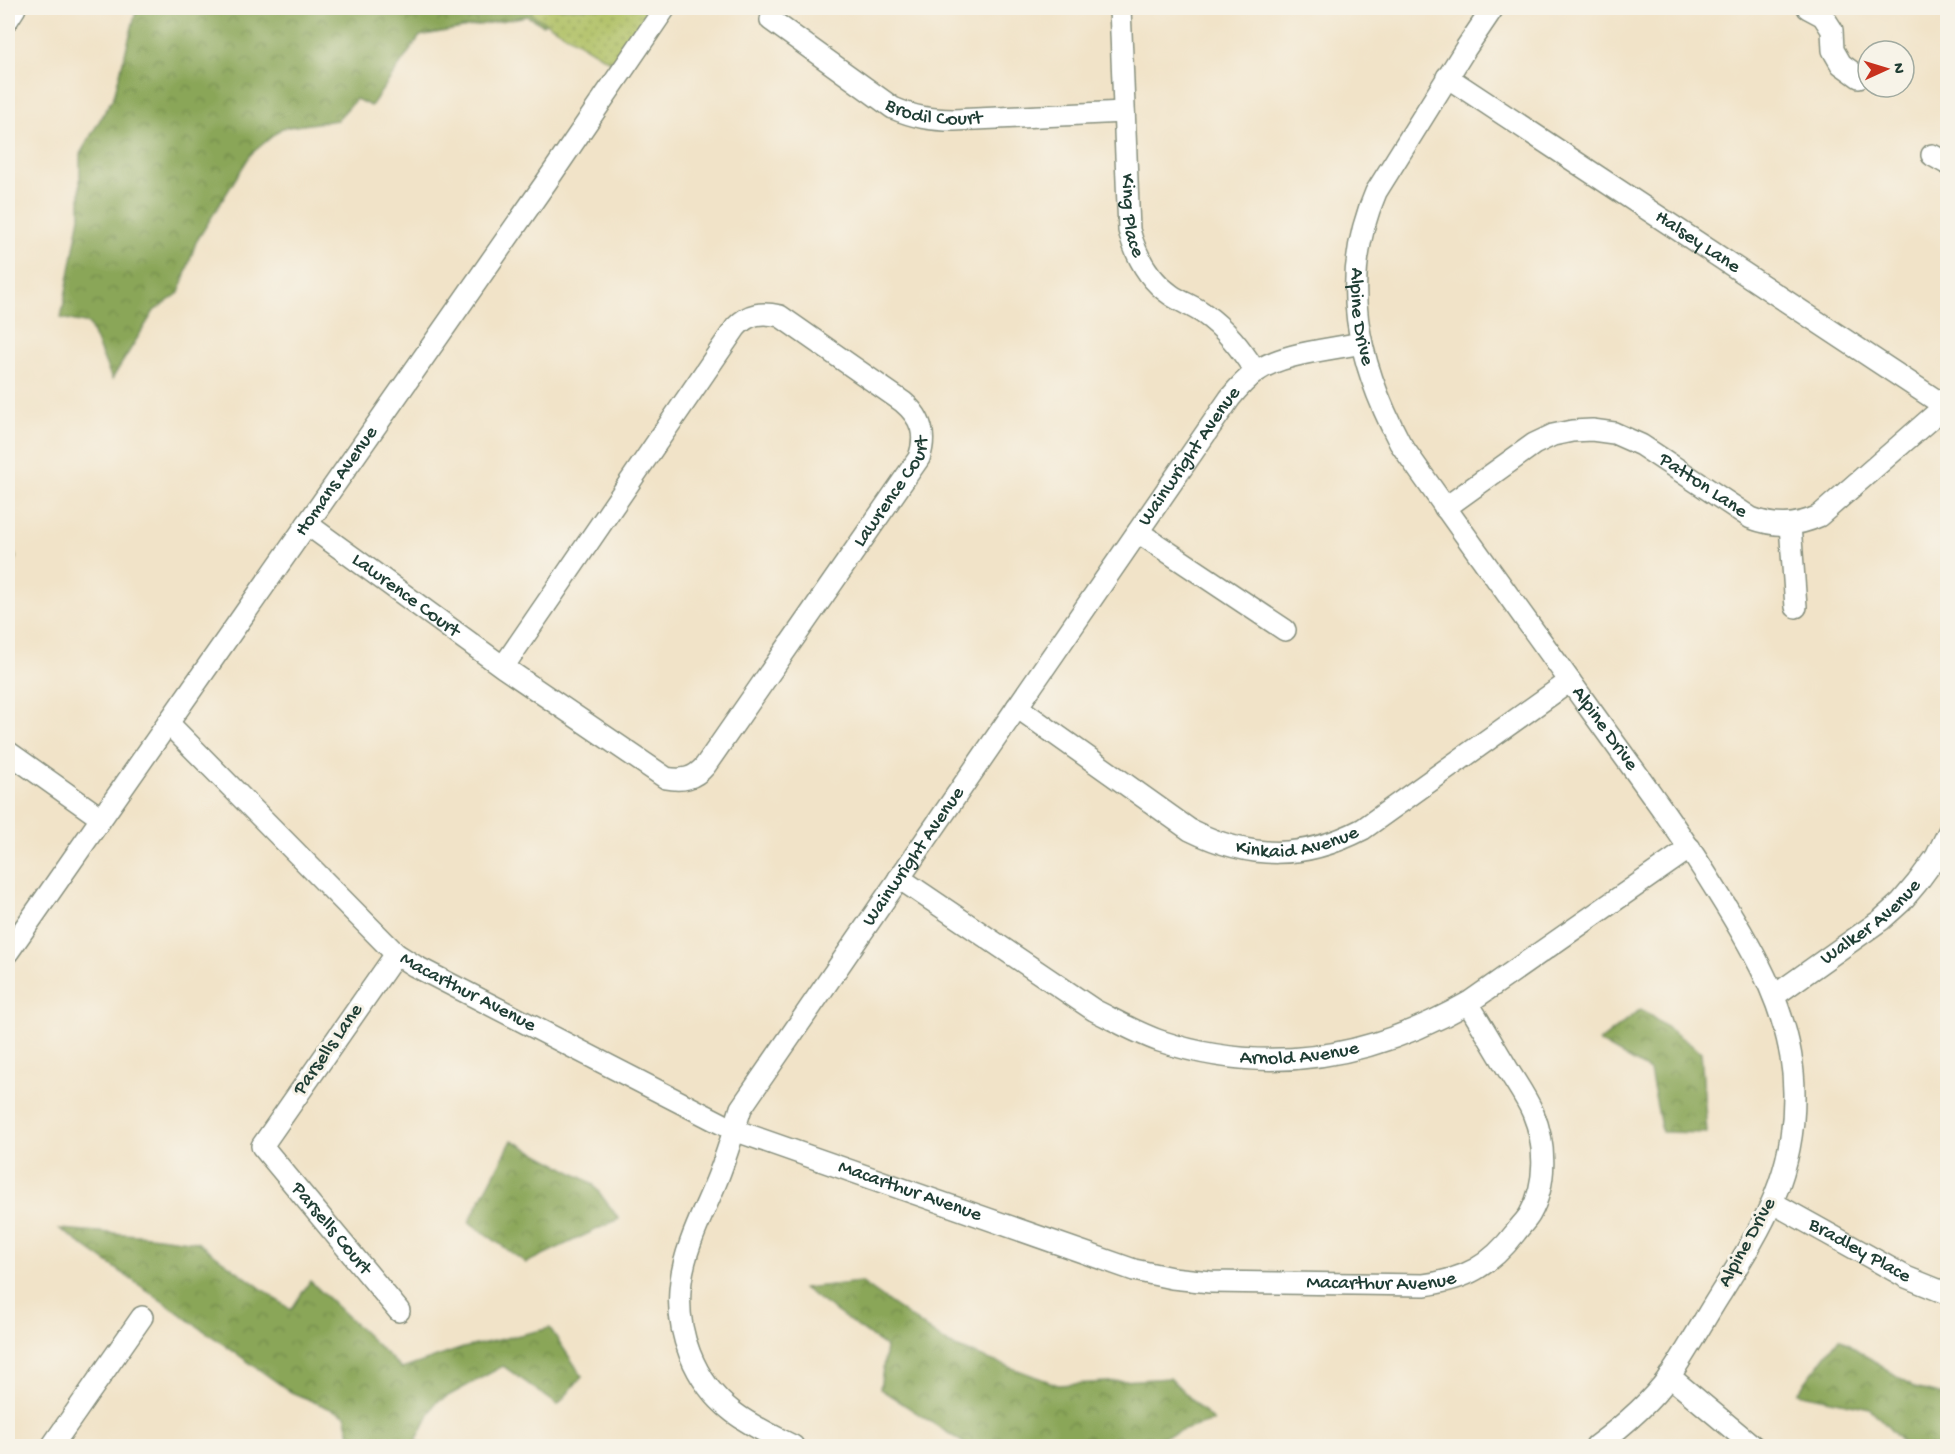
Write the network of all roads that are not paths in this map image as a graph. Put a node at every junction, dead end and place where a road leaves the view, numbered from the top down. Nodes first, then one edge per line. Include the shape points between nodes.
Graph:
1 (15, 8) edge
2 (665, 8) edge
3 (1120, 8) edge
4 (1493, 8) edge
5 (1809, 8) edge
6 (8, 19) edge
7 (771, 20) dead end
8 (1856, 75) edge
9 (1447, 77) junction
10 (1124, 112) junction
11 (1361, 343) junction
12 (1256, 372) junction
13 (1946, 407) edge
14 (1445, 508) junction
15 (307, 524) junction
16 (1790, 525) junction
17 (1138, 532) junction
18 (1796, 607) dead end
19 (1285, 630) dead end
20 (503, 667) junction
21 (1570, 681) junction
22 (1017, 707) junction
23 (168, 723) junction
24 (8, 752) edge
25 (101, 818) junction
26 (1947, 833) edge
27 (1690, 848) junction
28 (899, 878) junction
29 (8, 952) edge
30 (396, 954) junction
31 (1774, 996) junction
32 (1468, 1003) junction
33 (734, 1130) junction
34 (262, 1146) joint
35 (1773, 1203) junction
36 (1947, 1294) edge
37 (399, 1311) dead end
38 (142, 1317) dead end
39 (1669, 1376) junction
40 (52, 1446) edge
41 (793, 1446) edge
42 (1596, 1446) edge
43 (1752, 1446) edge

1 - 6 street
2 - 15 street, Homans Avenue
3 - 10 street, King Place
4 - 9 street, Alpine Drive
5 - 8 street via 1822,16 1832,30 1833,50 1840,64
7 - 10 street, Brodil Court via 893,108 912,116 954,120
9 - 11 street, Alpine Drive via 1365,216 1356,275
9 - 13 street, Halsey Lane
10 - 12 street, King Place via 1129,231 1142,266 1171,295 1224,330
11 - 12 street, Wainwright Avenue via 1284,359
11 - 14 street, Alpine Drive via 1387,418
12 - 17 street, Wainwright Avenue via 1230,398
13 - 16 street, Patton Lane via 1819,516
14 - 16 street, Patton Lane via 1534,444 1553,435 1592,430 1614,433 1641,445 1750,518
14 - 21 street, Alpine Drive
15 - 20 street, Lawrence Court
15 - 23 street, Homans Avenue
16 - 18 street
17 - 19 street
17 - 22 street, Wainwright Avenue
20 - 20 street, Lawrence Court via 666,778 690,778 705,766 919,458 923,446 920,421 903,402 780,316 755,314 743,320
21 - 22 street, Kinkaid Avenue via 1363,829 1317,848 1291,852 1239,849 1190,830
21 - 27 street, Alpine Drive
22 - 28 street, Wainwright Avenue
23 - 25 street, Homans Avenue
23 - 30 street, Macarthur Avenue
24 - 25 street
25 - 29 street, Homans Avenue
26 - 31 street, Walker Avenue via 1936,857 1901,902
27 - 31 street, Alpine Drive via 1741,929
27 - 32 street, Arnold Avenue
28 - 32 street, Arnold Avenue via 1094,1010 1159,1041 1194,1051 1265,1060 1332,1055 1410,1033
28 - 33 street, Wainwright Avenue via 741,1108
30 - 33 street, Macarthur Avenue
30 - 34 street, Parsells Lane
31 - 35 street, Alpine Drive via 1792,1058 1794,1091 1787,1160
32 - 33 street, Macarthur Avenue via 1532,1111 1540,1131 1542,1174 1530,1214 1503,1249 1486,1264 1444,1282 1210,1282 1134,1270
33 - 41 street, Wainwright Avenue via 686,1257 679,1309 683,1333 690,1354 713,1393 732,1412
34 - 37 street, Parsells Court
35 - 36 street, Bradley Place via 1906,1277
35 - 39 street, Alpine Drive
38 - 40 street
39 - 42 street, Alpine Drive via 1624,1425
39 - 43 street

